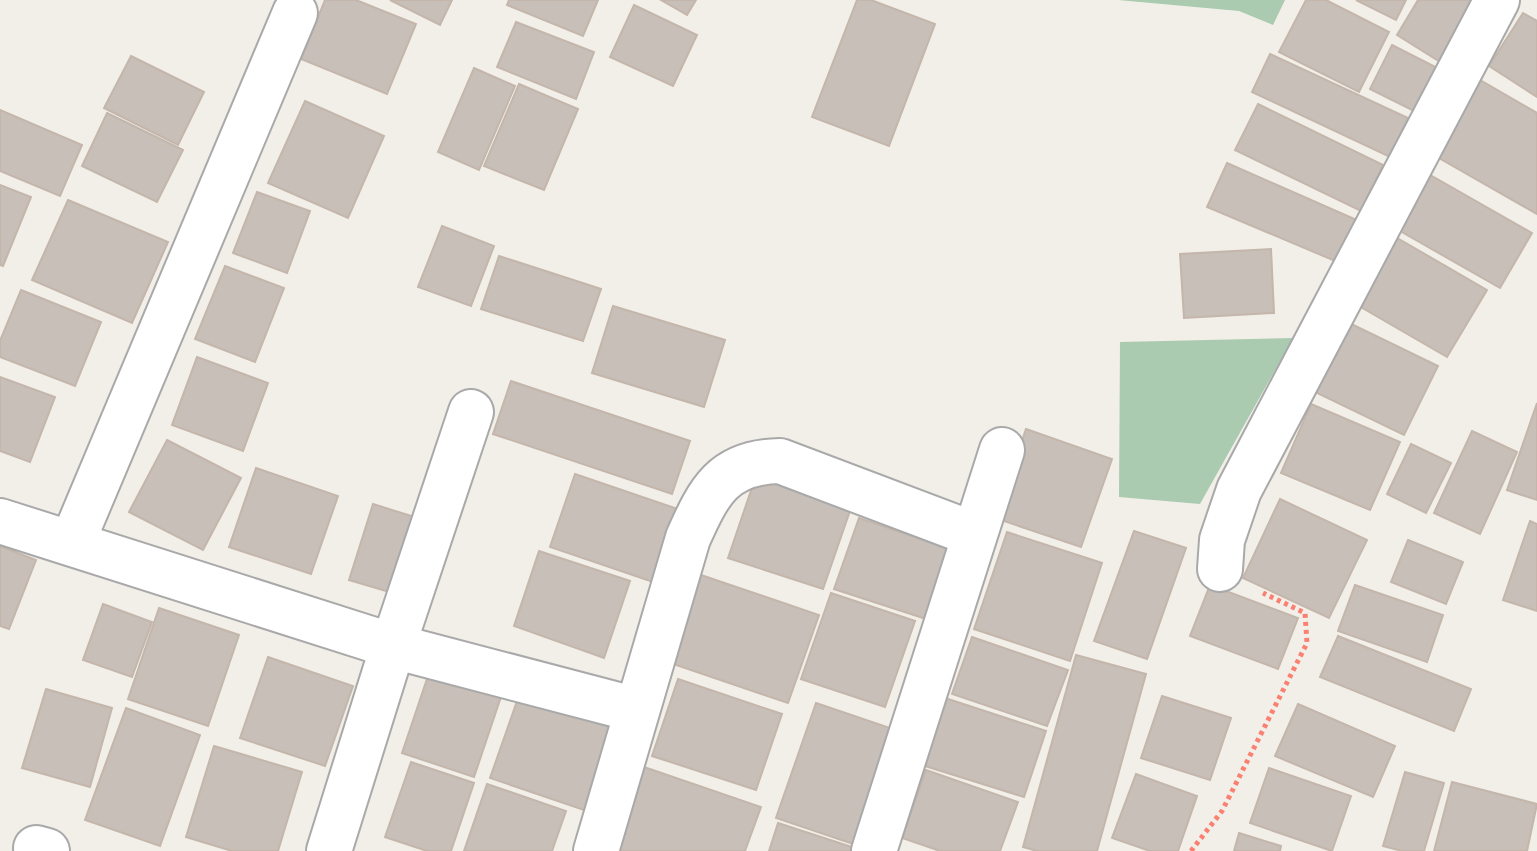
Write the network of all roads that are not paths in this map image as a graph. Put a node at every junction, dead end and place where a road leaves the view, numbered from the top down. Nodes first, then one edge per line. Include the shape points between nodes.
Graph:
1 (1497, 0) edge
2 (295, 13) dead end
3 (471, 412) dead end
4 (1002, 450) dead end
5 (0, 521) edge
6 (973, 534) junction
7 (72, 543) junction
8 (1220, 569) road end
9 (393, 646) junction
10 (637, 710) junction
11 (329, 851) edge
12 (596, 851) edge
13 (874, 851) edge

1 - 8 street via 1239,490 1222,540
2 - 7 street
3 - 9 street
4 - 6 street
5 - 7 street
6 - 10 street via 780,461 737,470 708,494 688,538
6 - 13 street
7 - 9 street
9 - 10 street
9 - 11 street
10 - 12 street

